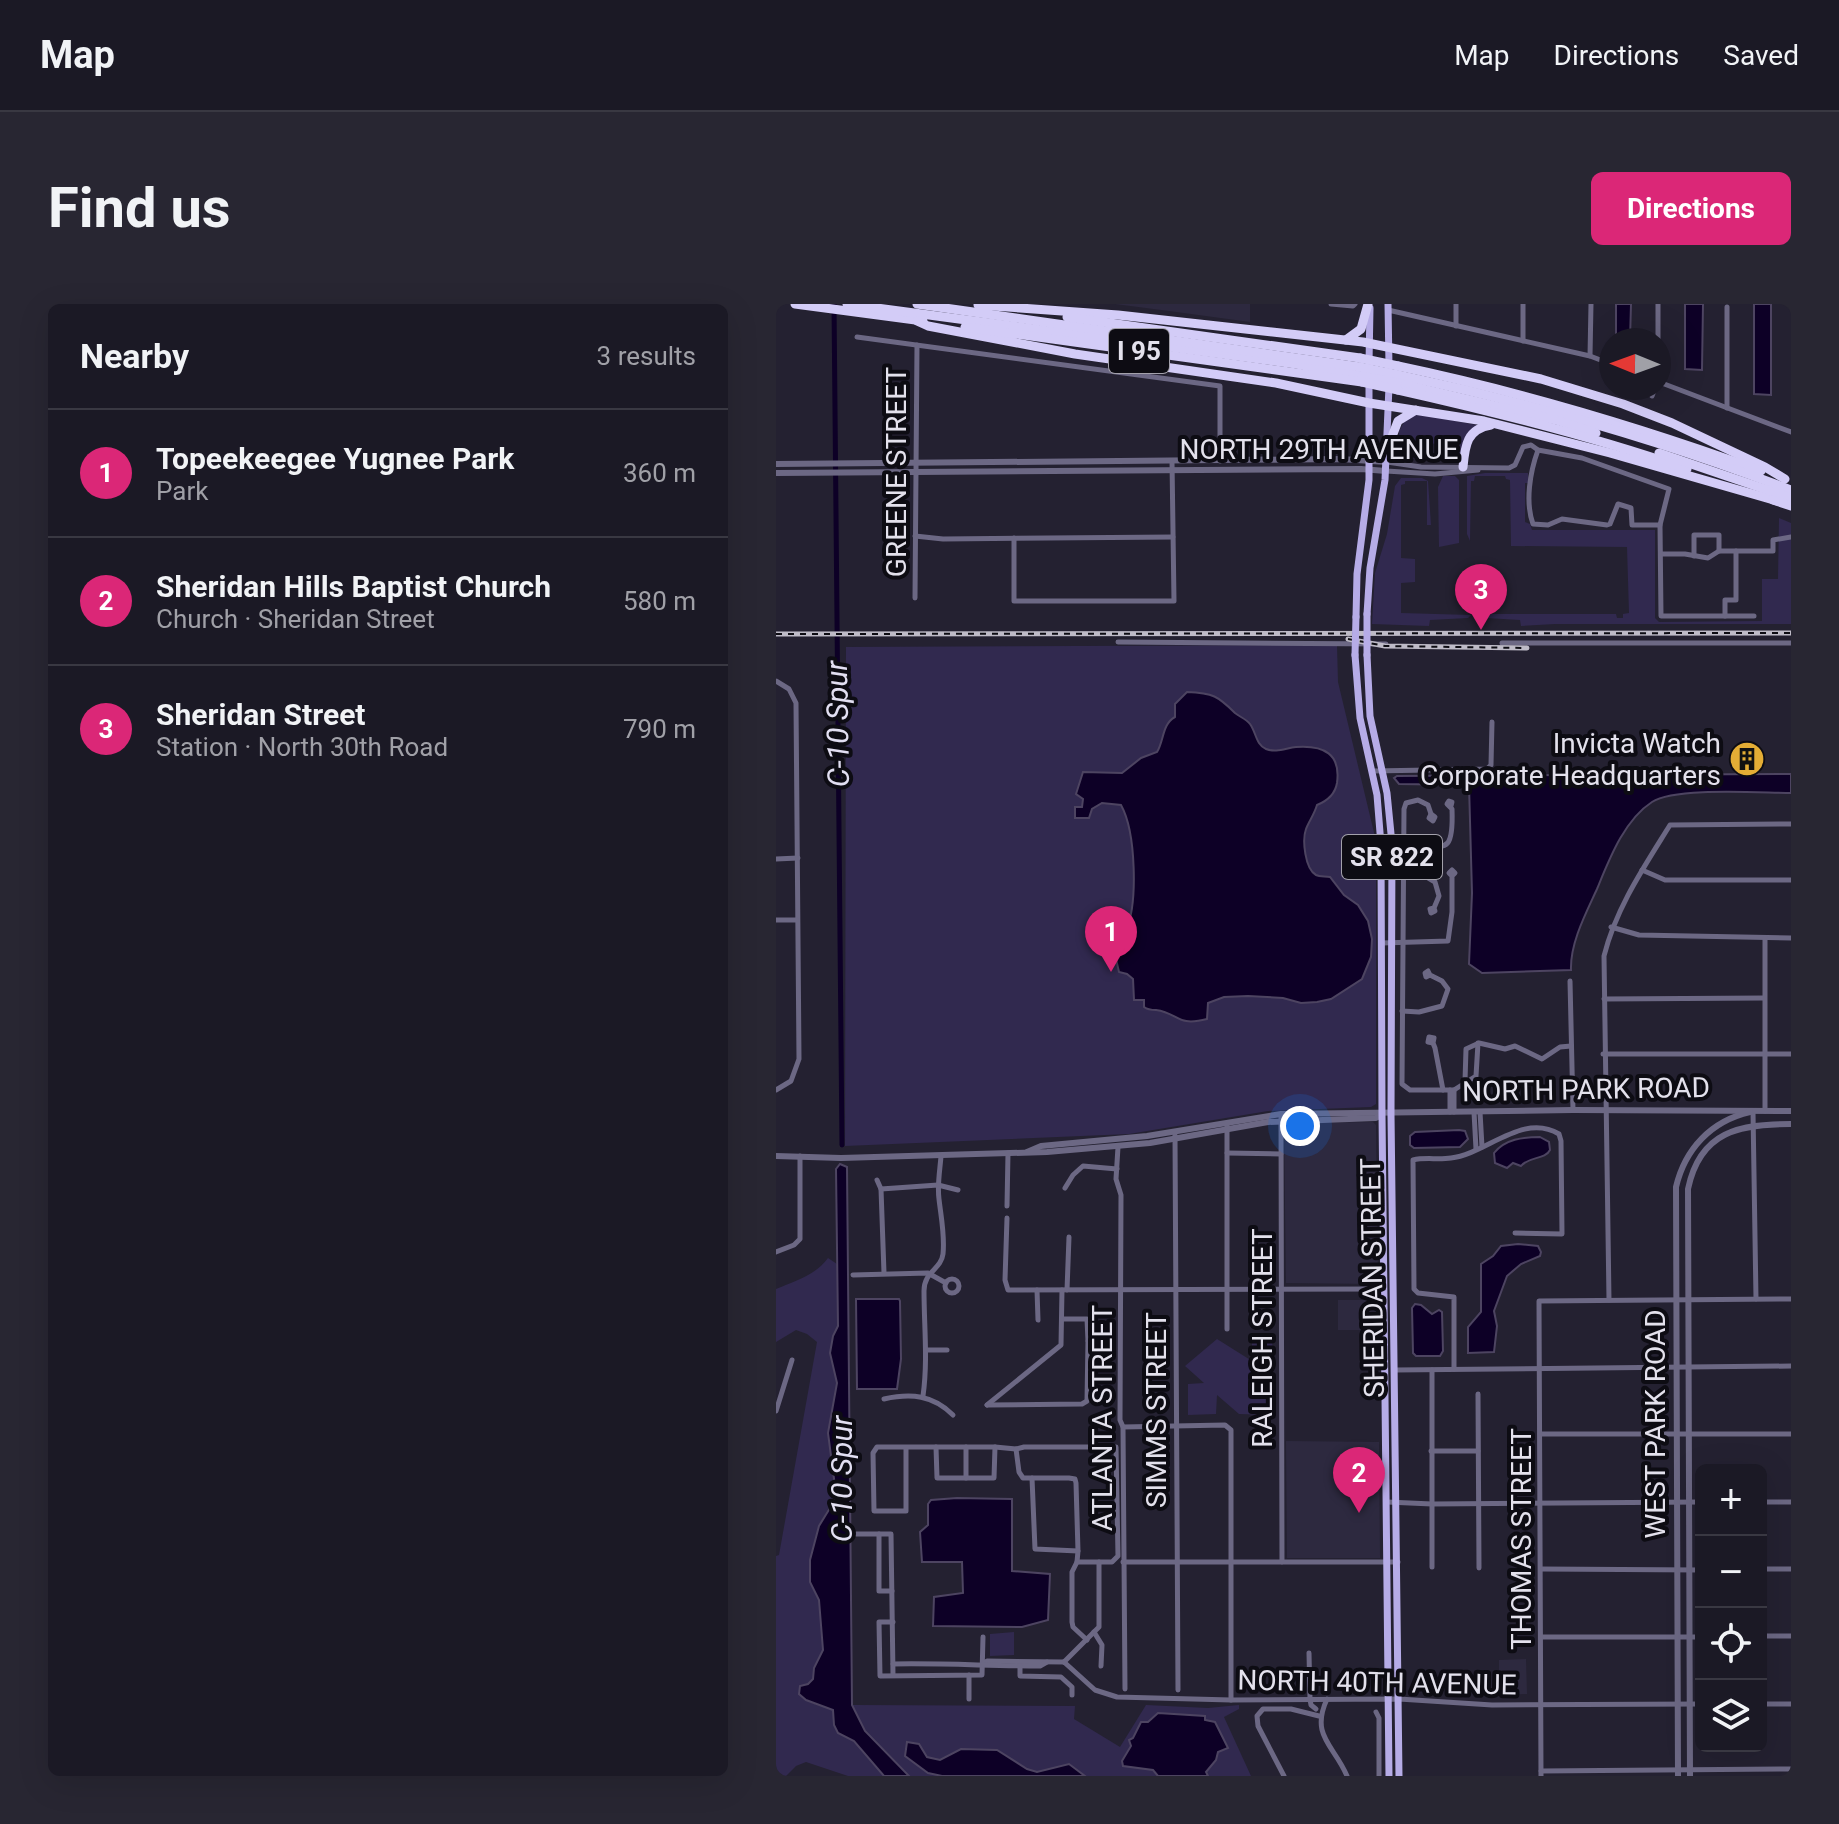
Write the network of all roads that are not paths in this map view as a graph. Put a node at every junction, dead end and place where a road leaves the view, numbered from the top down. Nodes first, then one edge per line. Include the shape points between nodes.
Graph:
1 (795, 304) edge
2 (917, 304) edge
3 (1331, 304) edge
4 (1355, 304) edge
5 (1369, 304) edge
6 (1456, 304) edge
7 (1523, 304) edge
8 (1591, 304) edge
9 (1658, 304) edge
10 (973, 305) edge
11 (1388, 307) edge
12 (1727, 307) dead end
13 (847, 308) edge
14 (917, 321) junction
15 (1456, 326) junction
16 (1658, 328) edge
17 (857, 337) dead end
18 (1343, 341) junction
19 (1523, 341) junction
20 (1370, 343) junction
21 (917, 345) junction
22 (1389, 346) junction
23 (1590, 356) junction
24 (1599, 359) edge
25 (1361, 371) junction
26 (1398, 378) junction
27 (1671, 387) edge
28 (1369, 403) junction
29 (1388, 406) junction
30 (1727, 408) junction
31 (1416, 410) junction
32 (1495, 425) junction
33 (1791, 432) edge
34 (1388, 447) junction
35 (1538, 450) junction
36 (1369, 460) junction
37 (1172, 461) junction
38 (1220, 461) junction
39 (914, 463) junction
40 (776, 464) edge
41 (1386, 466) junction
42 (1463, 467) junction
43 (836, 468) junction
44 (1487, 468) junction
45 (1369, 469) junction
46 (1172, 470) junction
47 (915, 472) junction
48 (776, 473) edge
49 (1788, 480) edge
50 (1791, 490) edge
51 (1791, 498) edge
52 (1777, 501) junction
53 (1791, 506) edge
54 (1660, 525) junction
55 (915, 536) junction
56 (1173, 537) junction
57 (1791, 537) edge
58 (1014, 538) junction
59 (1719, 551) junction
60 (1736, 551) junction
61 (1661, 554) junction
62 (1694, 556) junction
63 (915, 598) dead end
64 (1725, 616) junction
65 (1754, 616) dead end
66 (1118, 642) dead end
67 (1502, 643) dead end
68 (1791, 643) edge
69 (1386, 644) dead end
70 (776, 681) edge
71 (1492, 722) dead end
72 (1372, 771) junction
73 (1382, 771) junction
74 (1451, 806) dead end
75 (1431, 814) dead end
76 (1791, 824) edge
77 (1402, 843) junction
78 (798, 858) junction
79 (776, 859) edge
80 (1642, 870) junction
81 (1402, 875) junction
82 (1452, 876) dead end
83 (1791, 880) edge
84 (1434, 908) dead end
85 (776, 920) edge
86 (796, 920) junction
87 (1611, 927) junction
88 (1765, 938) junction
89 (1791, 938) edge
90 (1382, 943) junction
91 (1402, 943) junction
92 (1392, 944) junction
93 (1430, 975) dead end
94 (1570, 981) dead end
95 (1764, 998) junction
96 (1604, 999) junction
97 (1402, 1011) junction
98 (1433, 1043) dead end
99 (1478, 1043) junction
100 (1571, 1046) junction
101 (1603, 1054) junction
102 (1765, 1054) junction
103 (1791, 1054) edge
104 (1465, 1081) junction
105 (776, 1090) edge
106 (1449, 1090) junction
107 (1573, 1110) junction
108 (1715, 1111) junction
109 (1765, 1111) junction
110 (1791, 1111) edge
111 (1452, 1112) junction
112 (1477, 1112) junction
113 (1606, 1112) junction
114 (1753, 1112) junction
115 (1382, 1114) junction
116 (1391, 1114) junction
117 (1281, 1118) junction
118 (1726, 1120) junction
119 (1753, 1124) junction
120 (1791, 1124) edge
121 (1227, 1125) junction
122 (1733, 1130) junction
123 (1174, 1134) junction
124 (1118, 1147) junction
125 (1479, 1148) junction
126 (1027, 1152) junction
127 (1008, 1153) junction
128 (1227, 1153) junction
129 (1281, 1154) junction
130 (800, 1155) junction
131 (776, 1156) edge
132 (941, 1156) junction
133 (1117, 1169) junction
134 (877, 1180) dead end
135 (938, 1185) junction
136 (1065, 1188) dead end
137 (881, 1189) junction
138 (958, 1190) dead end
139 (1007, 1206) dead end
140 (1007, 1218) dead end
141 (1515, 1233) dead end
142 (1069, 1237) dead end
143 (776, 1252) edge
144 (884, 1273) junction
145 (928, 1273) junction
146 (853, 1275) dead end
147 (946, 1283) dead end
148 (1281, 1288) junction
149 (1122, 1289) junction
150 (1175, 1289) junction
151 (1227, 1289) junction
152 (1384, 1289) junction
153 (1037, 1290) junction
154 (1064, 1290) junction
155 (1756, 1299) junction
156 (1791, 1299) edge
157 (1395, 1300) junction
158 (1609, 1300) junction
159 (1676, 1300) junction
160 (1688, 1300) junction
161 (1062, 1319) junction
162 (1038, 1320) dead end
163 (1227, 1329) dead end
164 (1088, 1341) junction
165 (1111, 1342) dead end
166 (926, 1350) junction
167 (947, 1350) dead end
168 (792, 1360) dead end
169 (1791, 1366) edge
170 (1677, 1367) junction
171 (1688, 1367) junction
172 (1540, 1368) junction
173 (1454, 1369) junction
174 (1395, 1370) junction
175 (1432, 1370) junction
176 (1478, 1394) dead end
177 (923, 1396) junction
178 (884, 1399) dead end
179 (776, 1411) edge
180 (953, 1415) dead end
181 (1386, 1420) junction
182 (1396, 1420) junction
183 (1176, 1425) junction
184 (1123, 1427) junction
185 (1540, 1434) junction
186 (1791, 1434) edge
187 (1676, 1435) junction
188 (1689, 1435) junction
189 (906, 1447) junction
190 (936, 1447) junction
191 (966, 1447) junction
192 (995, 1447) junction
193 (1016, 1449) junction
194 (1431, 1451) junction
195 (1478, 1451) junction
196 (966, 1478) junction
197 (1032, 1478) junction
198 (1387, 1502) junction
199 (1397, 1502) junction
200 (1540, 1502) junction
201 (1677, 1502) junction
202 (1689, 1502) junction
203 (1695, 1502) edge
204 (1767, 1502) edge
205 (1791, 1502) edge
206 (1479, 1503) junction
207 (1432, 1504) junction
208 (856, 1534) dead end
209 (879, 1534) junction
210 (1078, 1551) junction
211 (1077, 1562) junction
212 (1099, 1562) junction
213 (1123, 1562) junction
214 (1177, 1562) junction
215 (1231, 1562) junction
216 (1282, 1562) junction
217 (1388, 1562) junction
218 (1398, 1562) junction
219 (1432, 1567) dead end
220 (1479, 1568) dead end
221 (1541, 1569) junction
222 (1767, 1569) edge
223 (1791, 1569) edge
224 (1677, 1570) junction
225 (1690, 1570) junction
226 (1695, 1570) edge
227 (892, 1591) junction
228 (893, 1622) junction
229 (1094, 1632) junction
230 (1767, 1636) edge
231 (1791, 1636) edge
232 (983, 1637) dead end
233 (1541, 1637) junction
234 (1677, 1637) junction
235 (1690, 1637) junction
236 (1695, 1637) edge
237 (1087, 1640) junction
238 (1309, 1653) dead end
239 (1064, 1662) junction
240 (1020, 1663) junction
241 (893, 1664) junction
242 (984, 1664) junction
243 (1101, 1666) dead end
244 (893, 1675) junction
245 (969, 1675) junction
246 (1125, 1689) dead end
247 (1178, 1690) dead end
248 (1072, 1695) dead end
249 (969, 1699) dead end
250 (1310, 1699) junction
251 (1324, 1699) junction
252 (1389, 1699) junction
253 (1399, 1699) junction
254 (1231, 1700) junction
255 (1677, 1704) junction
256 (1690, 1704) junction
257 (1695, 1704) edge
258 (1767, 1704) edge
259 (1791, 1704) edge
260 (1541, 1705) junction
261 (1376, 1712) dead end
262 (1316, 1713) junction
263 (1791, 1769) edge
264 (1541, 1773) edge
265 (1678, 1773) edge
266 (1690, 1773) edge
267 (1284, 1776) edge
268 (1347, 1776) edge
269 (1379, 1776) edge
270 (1389, 1776) edge
271 (1399, 1776) edge

1 - 13 highway, I 95
2 - 25 highway
3 - 4 street
5 - 18 highway via 1361,329
5 - 20 main road, SHERIDAN STREET / SR 822
6 - 15 street
7 - 19 street
8 - 23 street
9 - 16 street
10 - 18 highway via 1171,320
10 - 25 highway, I 95 via 1299,348
11 - 15 street
11 - 22 main road, SHERIDAN STREET / SR 822
12 - 30 street
13 - 14 highway, I 95
13 - 25 highway
14 - 25 highway, I 95
14 - 28 highway via 1060,352 1276,383
15 - 19 street
17 - 21 street
18 - 20 highway
19 - 23 street
20 - 22 highway
20 - 28 main road, SHERIDAN STREET / SR 822
21 - 38 street via 1220,386
21 - 39 street, GREENE STREET
22 - 29 main road, SHERIDAN STREET / SR 822
22 - 49 highway via 1600,396 1672,423
23 - 24 street
25 - 26 highway, I 95, bridge
25 - 26 highway, I 95, bridge
26 - 49 highway, I 95 via 1554,403
26 - 50 highway via 1585,420
26 - 51 highway via 1556,420
26 - 52 highway, I 95
27 - 30 street
28 - 29 highway
28 - 36 main road, SHERIDAN STREET / SR 822
29 - 31 highway
29 - 34 main road, SHERIDAN STREET / SR 822
30 - 33 street
31 - 32 highway
31 - 34 highway via 1398,421
32 - 42 highway via 1480,427 1468,437
32 - 52 highway
34 - 41 main road, SHERIDAN STREET / SR 822
35 - 44 street via 1526,446 1512,467
35 - 54 street via 1669,489
35 - 54 street via 1530,477 1533,524 1562,519 1610,524 1618,504 1631,508 1632,525
36 - 38 street, NORTH 29TH AVENUE
36 - 41 street, NORTH 29TH AVENUE
36 - 45 main road, SHERIDAN STREET / SR 822
37 - 38 street, NORTH 29TH AVENUE
37 - 39 street, NORTH 29TH AVENUE
37 - 46 street
39 - 43 street, NORTH 29TH AVENUE
39 - 47 street, GREENE STREET
40 - 43 street, NORTH 29TH AVENUE
41 - 42 street, NORTH 29TH AVENUE
41 - 44 street, NORTH 29TH AVENUE via 1435,474
41 - 45 street, NORTH 29TH AVENUE
41 - 73 main road, SHERIDAN STREET / SR 822, bridge via 1367,614 1370,716
42 - 44 street, NORTH 29TH AVENUE
43 - 47 street, NORTH 29TH AVENUE
43 - 48 street, NORTH 29TH AVENUE
45 - 46 street, NORTH 29TH AVENUE
45 - 72 main road, SHERIDAN STREET / SR 822, bridge via 1357,574 1355,655 1360,718
46 - 47 street, NORTH 29TH AVENUE
46 - 56 street
47 - 55 street, GREENE STREET
52 - 53 highway, I 95
54 - 61 street
55 - 58 street
55 - 63 street, GREENE STREET
56 - 58 street
56 - 58 street via 1174,601 1014,601
57 - 60 street via 1773,540 1773,551
59 - 60 street
59 - 62 street via 1708,558
59 - 62 street via 1719,535 1694,535
60 - 64 street via 1736,600 1725,600
61 - 62 street
61 - 64 street via 1661,616
64 - 65 street
66 - 69 street
67 - 68 street
70 - 78 street via 789,689 796,703
71 - 73 street via 1487,769
72 - 73 street
72 - 90 main road, SHERIDAN STREET / SR 822 via 1380,815
73 - 92 main road, SHERIDAN STREET / SR 822 via 1390,814
74 - 77 street via 1450,843
75 - 77 street via 1424,802 1406,803
76 - 80 street via 1670,825
77 - 81 street
78 - 79 street
78 - 86 street
80 - 83 street via 1665,880
80 - 87 street
81 - 84 street via 1420,873 1435,882 1439,896
81 - 91 street
82 - 91 street via 1448,941
85 - 86 street
86 - 105 street via 799,1059 791,1081
87 - 88 street via 1639,935
87 - 96 street via 1604,956
88 - 89 street
88 - 95 street
90 - 92 street
90 - 115 main road, SHERIDAN STREET / SR 822
91 - 92 street
91 - 97 street
92 - 116 main road, SHERIDAN STREET / SR 822
93 - 97 street via 1448,989 1442,1006
94 - 100 street
95 - 96 street
95 - 102 street
96 - 101 street
97 - 106 street via 1404,1088
98 - 106 street
99 - 100 street via 1515,1046 1542,1059
99 - 104 street via 1477,1074
99 - 104 street via 1466,1049
100 - 107 street
101 - 102 street
101 - 113 street
102 - 103 street
102 - 109 street
104 - 106 street
106 - 111 street
107 - 112 street, NORTH PARK ROAD
107 - 113 street, NORTH PARK ROAD
108 - 113 street, NORTH PARK ROAD
108 - 114 street, NORTH PARK ROAD
108 - 118 street
109 - 110 street, NORTH PARK ROAD
109 - 114 street, NORTH PARK ROAD
111 - 112 street, NORTH PARK ROAD
111 - 116 street, NORTH PARK ROAD
112 - 125 street
113 - 158 street
114 - 118 street, WEST PARK ROAD
114 - 119 street
115 - 116 street, NORTH PARK ROAD
115 - 117 street, NORTH PARK ROAD
115 - 152 main road, SHERIDAN STREET / SR 822
116 - 157 main road, SHERIDAN STREET / SR 822
117 - 121 street, NORTH PARK ROAD
117 - 129 street, RALEIGH STREET
118 - 122 street
118 - 159 street, WEST PARK ROAD via 1694,1146 1679,1176
119 - 120 street
119 - 122 street, WEST PARK ROAD
119 - 155 street
121 - 123 street, NORTH PARK ROAD
121 - 128 street
122 - 160 street, WEST PARK ROAD via 1709,1147 1690,1179
123 - 124 street, NORTH PARK ROAD
123 - 126 street, NORTH PARK ROAD via 1041,1146
123 - 150 street, SIMMS STREET
124 - 126 street, NORTH PARK ROAD
124 - 133 street, ATLANTA STREET
125 - 141 street via 1522,1129 1551,1130 1561,1137 1562,1234
125 - 173 street via 1452,1158 1413,1160 1414,1289 1454,1297
126 - 127 street, NORTH PARK ROAD
127 - 132 street, NORTH PARK ROAD
127 - 139 street
128 - 129 street
128 - 151 street
129 - 148 street, RALEIGH STREET
130 - 131 street, NORTH PARK ROAD
130 - 132 street, NORTH PARK ROAD
130 - 143 street via 800,1239
132 - 135 street
133 - 136 street via 1083,1166
133 - 149 street, ATLANTA STREET
134 - 137 street
135 - 137 street
135 - 138 street
135 - 145 street via 943,1255
137 - 144 street
140 - 153 street via 1008,1290
142 - 154 street
144 - 145 street
144 - 146 street
145 - 147 street
145 - 166 street
148 - 151 street
148 - 152 street
148 - 216 street, RALEIGH STREET
149 - 150 street
149 - 154 street
149 - 184 street, ATLANTA STREET
150 - 151 street
150 - 183 street, SIMMS STREET
151 - 163 street
152 - 157 main road
152 - 181 main road, SHERIDAN STREET / SR 822
153 - 154 street
153 - 162 street
154 - 161 street
155 - 156 street
155 - 160 street
157 - 174 main road, SHERIDAN STREET / SR 822
158 - 159 street
158 - 172 street, THOMAS STREET via 1539,1301
159 - 160 street
159 - 170 street, WEST PARK ROAD
160 - 171 street, WEST PARK ROAD
161 - 164 street via 1087,1319
161 - 164 street via 1061,1345 987,1405 1087,1401
164 - 165 street
166 - 167 street
166 - 177 street
168 - 179 street
169 - 171 street
170 - 171 street
170 - 172 street
170 - 187 street, WEST PARK ROAD
171 - 188 street, WEST PARK ROAD
172 - 173 street
172 - 185 street, THOMAS STREET
173 - 175 street
174 - 175 street
174 - 182 main road, SHERIDAN STREET / SR 822
175 - 194 street, SHERIDAN STREET
176 - 195 street
177 - 178 street
177 - 180 street
181 - 182 main road
181 - 198 main road, SHERIDAN STREET / SR 822
182 - 199 main road, SHERIDAN STREET / SR 822
183 - 184 street
183 - 214 street, SIMMS STREET
183 - 215 street via 1229,1427
184 - 213 street, ATLANTA STREET
185 - 187 street
185 - 200 street, THOMAS STREET
186 - 188 street
187 - 188 street
187 - 201 street, WEST PARK ROAD
188 - 202 street, WEST PARK ROAD
189 - 189 street via 874,1449 874,1511 906,1511
189 - 190 street
190 - 191 street
190 - 196 street via 937,1478
191 - 192 street
191 - 196 street
192 - 193 street
192 - 196 street via 994,1478
193 - 197 street via 1019,1472
193 - 212 street via 1116,1447 1118,1556
194 - 195 street
194 - 207 street, SHERIDAN STREET
195 - 206 street
197 - 210 street via 1035,1549
197 - 210 street via 1075,1479
198 - 199 street
198 - 217 main road, SHERIDAN STREET / SR 822
199 - 207 street
199 - 218 main road, SHERIDAN STREET / SR 822
200 - 201 street
200 - 206 street
200 - 221 street, THOMAS STREET
201 - 202 street
201 - 224 street, WEST PARK ROAD
202 - 203 street
202 - 225 street, WEST PARK ROAD
204 - 205 street
206 - 207 street
206 - 220 street
207 - 219 street, SHERIDAN STREET
208 - 209 street
209 - 227 street via 891,1534
209 - 227 street via 879,1591
210 - 211 street
211 - 212 street
211 - 237 street via 1072,1572 1072,1622
212 - 229 street via 1100,1622
213 - 214 street
213 - 246 street, ATLANTA STREET
214 - 215 street
214 - 247 street, SIMMS STREET
215 - 216 street
215 - 254 street
216 - 217 street
217 - 218 street
217 - 252 main road, SHERIDAN STREET / SR 822
218 - 253 main road, SHERIDAN STREET / SR 822
221 - 224 street
221 - 233 street, THOMAS STREET
222 - 223 street
224 - 225 street
224 - 234 street, WEST PARK ROAD
225 - 226 street
225 - 235 street, WEST PARK ROAD
227 - 228 street
228 - 241 street
228 - 244 street via 879,1622 880,1676
229 - 237 street
229 - 243 street via 1102,1645
230 - 231 street
232 - 242 street
233 - 234 street
233 - 260 street, THOMAS STREET
234 - 235 street
234 - 255 street, WEST PARK ROAD
235 - 236 street
235 - 256 street, WEST PARK ROAD
237 - 239 street
238 - 250 street
239 - 240 street
239 - 254 street, NORTH 40TH AVENUE via 1095,1690 1117,1697
240 - 242 street
240 - 248 street via 1020,1676 1061,1677 1072,1687
241 - 242 street
241 - 244 street
242 - 245 street via 983,1674
244 - 245 street
245 - 249 street
250 - 251 street, NORTH 40TH AVENUE
250 - 254 street, NORTH 40TH AVENUE
250 - 262 street
251 - 252 street, NORTH 40TH AVENUE
251 - 262 street
252 - 253 street, NORTH 40TH AVENUE
252 - 270 main road, SHERIDAN STREET / SR 822
253 - 260 street, NORTH 40TH AVENUE
253 - 271 main road, SHERIDAN STREET / SR 822
255 - 256 street, NORTH 40TH AVENUE
255 - 260 street, NORTH 40TH AVENUE
255 - 265 street, WEST PARK ROAD
256 - 257 street, NORTH 40TH AVENUE
256 - 266 street, WEST PARK ROAD
258 - 259 street
260 - 264 street, THOMAS STREET
261 - 269 street
262 - 267 street via 1263,1709 1257,1716
262 - 268 street
263 - 266 street
264 - 265 street
265 - 266 street

